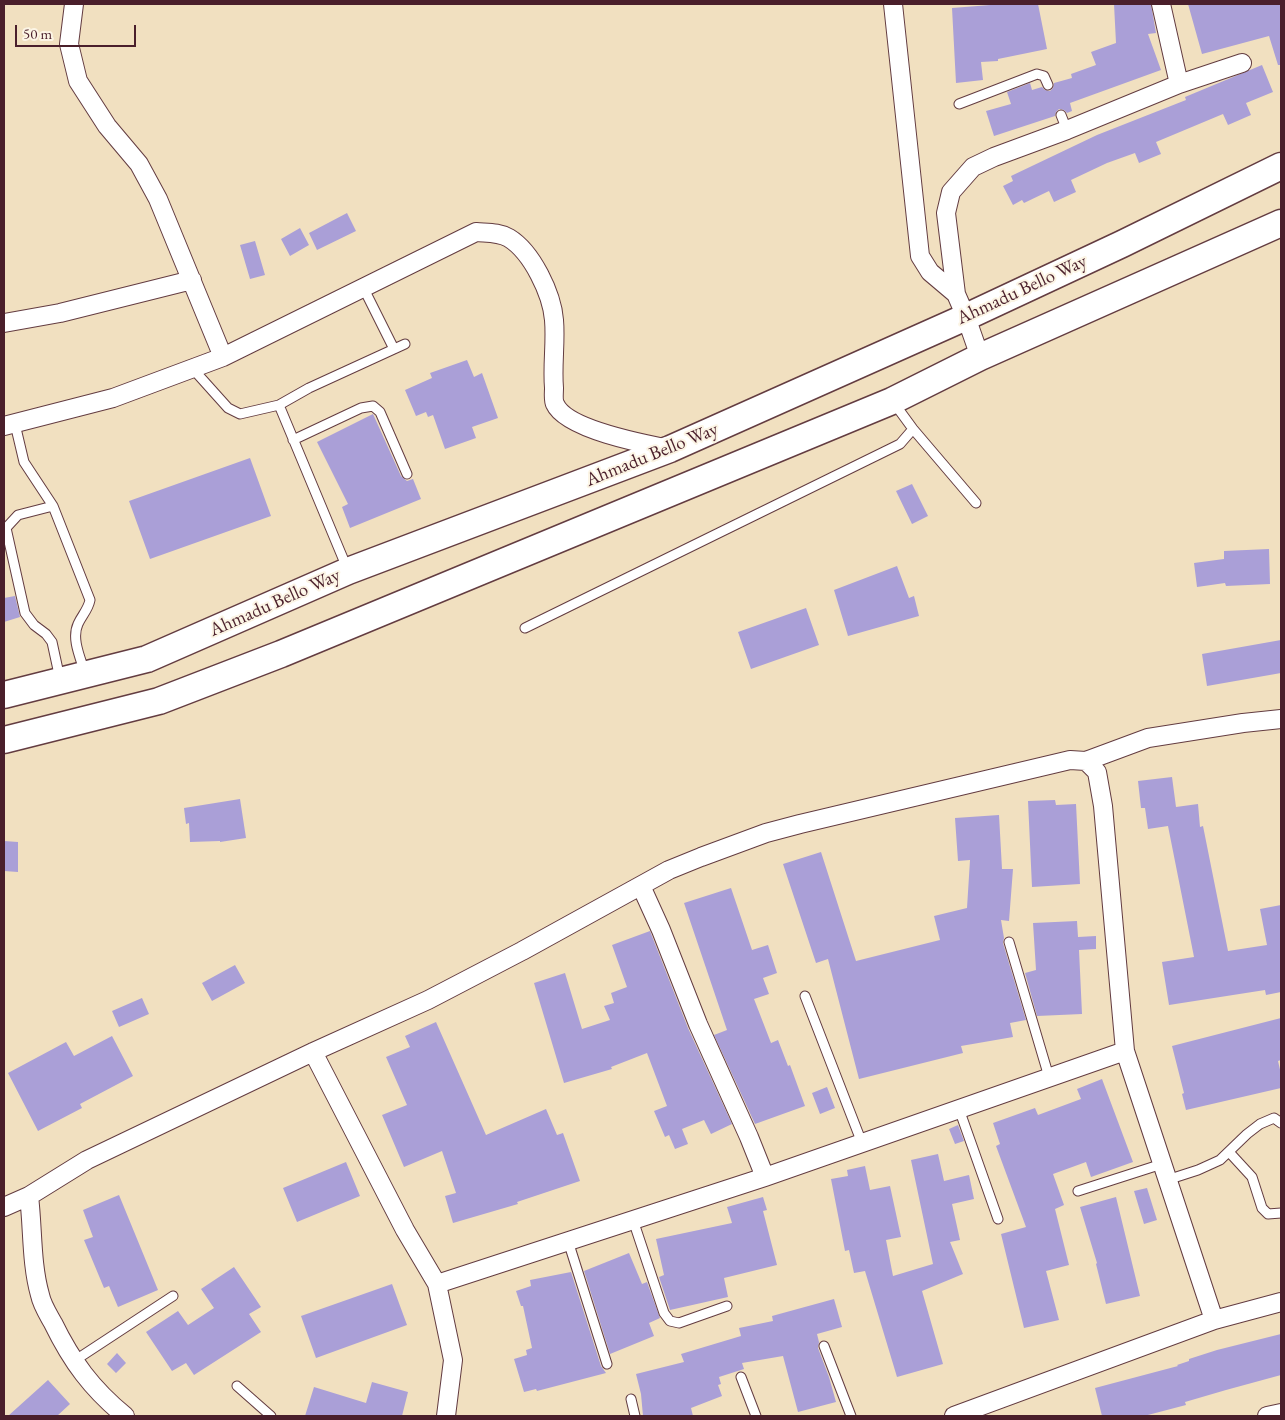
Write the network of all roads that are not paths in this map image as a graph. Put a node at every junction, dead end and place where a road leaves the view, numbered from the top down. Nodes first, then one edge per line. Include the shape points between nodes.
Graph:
1 (74, 4) edge
2 (893, 4) edge
3 (1161, 4) edge
4 (1242, 63) dead end
5 (1179, 84) junction
6 (1048, 85) dead end
7 (959, 104) dead end
8 (1281, 166) edge
9 (1281, 223) edge
10 (192, 280) junction
11 (364, 289) junction
12 (961, 305) junction
13 (4, 324) edge
14 (405, 344) dead end
15 (394, 349) junction
16 (223, 357) junction
17 (980, 357) junction
18 (193, 368) junction
19 (892, 400) junction
20 (279, 405) junction
21 (9, 425) edge
22 (913, 429) junction
23 (293, 440) junction
24 (670, 450) junction
25 (407, 474) dead end
26 (976, 503) dead end
27 (53, 506) junction
28 (348, 571) junction
29 (525, 628) dead end
30 (86, 675) junction
31 (61, 682) junction
32 (4, 695) edge
33 (1281, 719) edge
34 (4, 740) edge
35 (1086, 761) junction
36 (641, 886) junction
37 (1008, 942) dead end
38 (805, 996) dead end
39 (1124, 1051) junction
40 (313, 1052) junction
41 (1049, 1077) junction
42 (959, 1109) junction
43 (1281, 1123) edge
44 (862, 1143) junction
45 (1229, 1152) junction
46 (1165, 1172) junction
47 (765, 1177) junction
48 (1078, 1191) dead end
49 (29, 1196) junction
50 (4, 1207) edge
51 (1281, 1213) edge
52 (998, 1219) dead end
53 (633, 1220) junction
54 (568, 1241) junction
55 (437, 1284) junction
56 (173, 1296) dead end
57 (1281, 1302) edge
58 (727, 1306) dead end
59 (1214, 1320) junction
60 (824, 1346) dead end
61 (74, 1361) junction
62 (607, 1364) dead end
63 (740, 1377) dead end
64 (237, 1386) dead end
65 (632, 1399) dead end
66 (125, 1416) edge
67 (271, 1416) edge
68 (446, 1416) edge
69 (634, 1416) edge
70 (756, 1416) edge
71 (851, 1416) edge
72 (954, 1416) edge

1 - 10 street via 69,44 78,81 107,126 140,164
2 - 12 street via 920,256 930,272
3 - 5 street
4 - 5 street
5 - 12 street via 1064,122 973,167 951,192 946,213
6 - 7 lane via 1044,76 1038,74
8 - 12 main road, Ahmadu Bello Way via 1122,244
9 - 17 main road
10 - 13 street
10 - 16 street
11 - 15 lane
11 - 16 street
11 - 24 street via 476,232 510,238 530,258 544,283 554,318 555,404 569,418 610,436
12 - 17 street
12 - 24 main road, Ahmadu Bello Way
14 - 15 lane
15 - 20 lane
16 - 18 street
17 - 19 main road
18 - 20 lane via 228,408 240,414
18 - 21 street via 113,398
19 - 22 lane
19 - 34 main road via 290,650 159,701
20 - 23 lane
21 - 27 lane via 24,462
22 - 26 lane
22 - 29 lane via 900,444
23 - 25 lane via 361,408 373,406 380,412
23 - 28 lane
24 - 28 main road, Ahmadu Bello Way
27 - 30 lane via 90,600 75,637
27 - 31 lane via 18,515 6,528 25,613 52,642
28 - 30 main road, Ahmadu Bello Way via 147,659
30 - 31 main road, Ahmadu Bello Way
31 - 32 main road, Ahmadu Bello Way
33 - 35 street via 1148,738
35 - 36 street via 1070,760 766,833 685,863
35 - 39 street via 1097,772 1103,806
36 - 40 street via 428,1000
36 - 47 street
37 - 41 lane
38 - 44 lane
39 - 41 street
39 - 46 street
40 - 49 street via 87,1160
40 - 55 street via 405,1230
41 - 42 street
42 - 44 street
42 - 52 lane
43 - 45 lane via 1274,1118 1260,1124
44 - 47 street
45 - 46 lane via 1198,1170
45 - 51 lane via 1252,1177 1262,1208 1268,1214
46 - 48 lane
46 - 59 street
47 - 53 street
49 - 50 street
49 - 61 street via 33,1258 40,1297
53 - 54 street
53 - 58 lane via 664,1313 670,1321 679,1323
54 - 55 street
54 - 62 lane
55 - 68 street via 453,1360
56 - 61 lane
57 - 59 street
59 - 72 street
60 - 71 lane
61 - 66 street via 101,1395
63 - 70 lane
64 - 67 lane
65 - 69 lane

